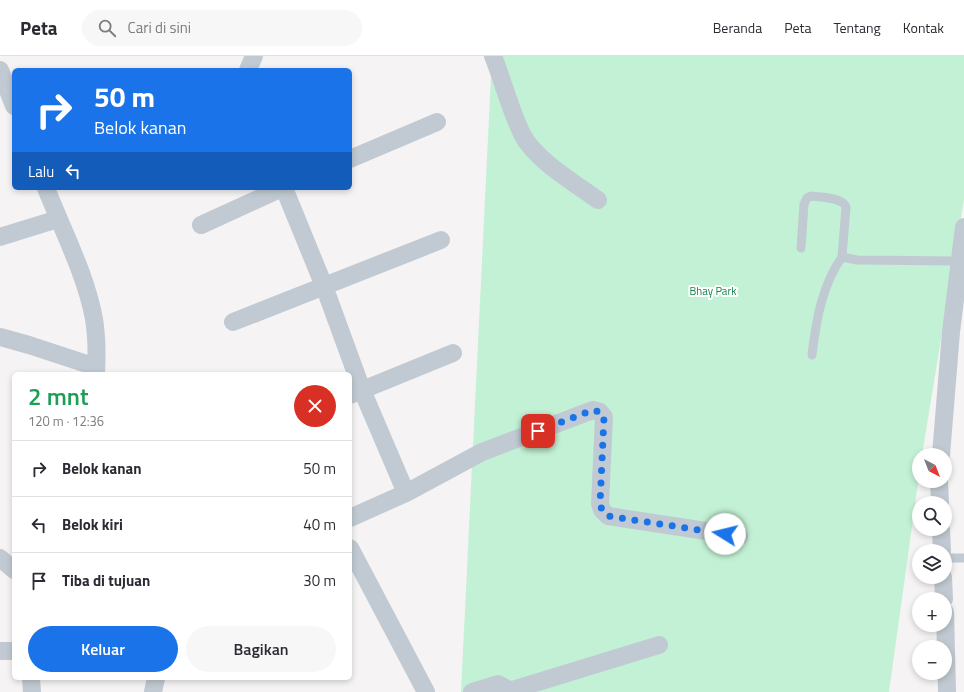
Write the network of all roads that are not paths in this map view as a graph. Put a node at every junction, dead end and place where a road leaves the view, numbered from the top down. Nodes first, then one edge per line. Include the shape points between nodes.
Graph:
1 (254, 56) edge
2 (261, 56) edge
3 (269, 56) edge
4 (493, 56) edge
5 (249, 68) edge
6 (0, 70) edge
7 (12, 101) edge
8 (437, 122) dead end
9 (352, 158) edge
10 (47, 190) edge
11 (279, 190) edge
12 (284, 190) edge
13 (598, 200) dead end
14 (58, 219) junction
15 (200, 225) dead end
16 (964, 227) edge
17 (0, 237) edge
18 (440, 240) dead end
19 (801, 248) dead end
20 (842, 256) junction
21 (960, 261) junction
22 (324, 286) junction
23 (233, 322) dead end
24 (0, 338) edge
25 (453, 353) dead end
26 (812, 355) dead end
27 (96, 370) edge
28 (350, 372) edge
29 (352, 380) edge
30 (356, 393) edge
31 (942, 448) edge
32 (406, 493) junction
33 (352, 517) edge
34 (739, 536) dead end
35 (352, 552) edge
36 (0, 558) edge
37 (952, 558) edge
38 (964, 558) edge
39 (12, 568) edge
40 (946, 632) edge
41 (660, 645) dead end
42 (0, 651) edge
43 (12, 651) edge
44 (31, 680) edge
45 (156, 680) edge
46 (512, 691) edge
47 (32, 692) edge
48 (153, 692) edge
49 (426, 692) edge
50 (472, 692) edge
51 (947, 692) edge

1 - 5 street
2 - 3 street
4 - 13 street via 523,134 549,163
6 - 7 street
8 - 9 street
10 - 14 street
11 - 15 street
12 - 22 street
14 - 17 street
14 - 27 street via 84,283 94,318
16 - 21 street
18 - 22 street
19 - 20 lane via 804,204 807,198 827,198 845,204
20 - 21 lane via 857,260
20 - 26 lane via 835,268 817,319
21 - 31 street
22 - 23 street
22 - 28 street
24 - 27 street via 30,345
25 - 30 street
29 - 30 street
30 - 32 street
32 - 33 street
32 - 34 street via 482,452 593,410 600,412 604,417 600,504 608,516
35 - 49 street
36 - 39 street
37 - 38 lane
40 - 51 street
41 - 46 street
42 - 43 street
44 - 47 street
45 - 48 street
46 - 50 street via 498,684

